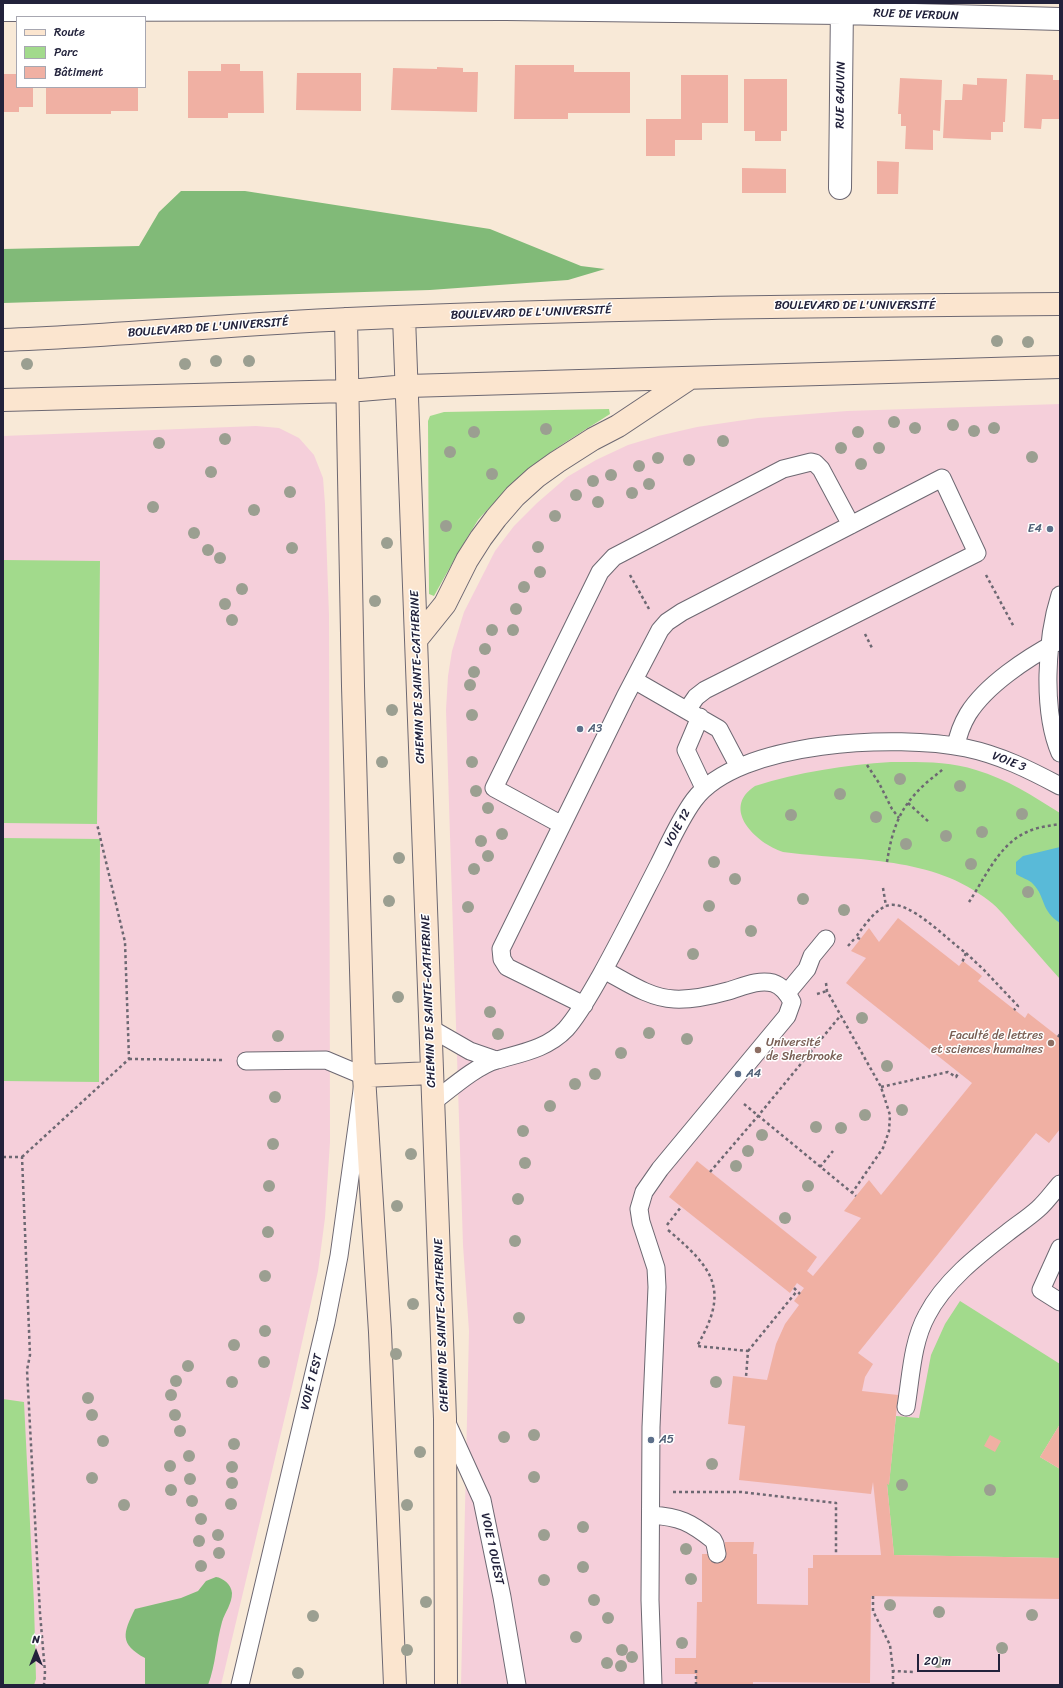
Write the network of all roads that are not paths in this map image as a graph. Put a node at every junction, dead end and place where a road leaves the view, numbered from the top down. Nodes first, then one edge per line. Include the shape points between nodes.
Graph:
1 (205, 6) edge
2 (506, 6) edge
3 (842, 8) edge
4 (3, 10) edge
5 (1060, 19) edge
6 (840, 188) dead end
7 (1060, 304) edge
8 (404, 317) junction
9 (346, 319) junction
10 (3, 340) edge
11 (1060, 367) edge
12 (690, 378) junction
13 (408, 386) junction
14 (348, 391) junction
15 (3, 400) edge
16 (851, 525) junction
17 (1060, 595) edge
18 (416, 640) junction
19 (1055, 642) edge
20 (634, 680) junction
21 (693, 713) junction
22 (956, 746) junction
23 (1060, 753) edge
24 (739, 767) junction
25 (1060, 786) edge
26 (704, 788) junction
27 (562, 825) junction
28 (826, 939) dead end
29 (604, 970) junction
30 (787, 993) junction
31 (584, 1005) junction
32 (430, 1028) junction
33 (496, 1060) junction
34 (246, 1061) road end
35 (432, 1073) junction
36 (364, 1076) junction
37 (433, 1102) junction
38 (1060, 1184) edge
39 (1060, 1248) edge
40 (1060, 1302) edge
41 (906, 1407) dead end
42 (445, 1419) junction
43 (651, 1515) junction
44 (717, 1554) dead end
45 (240, 1685) edge
46 (395, 1685) edge
47 (446, 1685) edge
48 (516, 1685) edge
49 (653, 1685) edge

1 - 2 street, RUE DE VERDUN
1 - 4 street, RUE DE VERDUN
2 - 3 street, RUE DE VERDUN
3 - 5 street, RUE DE VERDUN
3 - 6 street, RUE GAUVIN
7 - 8 main road, BOULEVARD DE L'UNIVERSITÉ via 752,307
8 - 9 main road, BOULEVARD DE L'UNIVERSITÉ
8 - 13 main road, CHEMIN DE SAINTE-CATHERINE
9 - 10 main road, BOULEVARD DE L'UNIVERSITÉ via 86,337
9 - 14 main road
11 - 12 main road
12 - 13 main road
12 - 18 main road via 618,426 557,462 515,496 481,538 445,604
13 - 14 main road
13 - 18 main road, CHEMIN DE SAINTE-CATHERINE
14 - 15 main road
14 - 36 main road via 352,678
16 - 20 lane via 667,622 660,630
16 - 21 lane via 942,478 977,553 705,690 696,697
16 - 27 lane via 821,468 811,462 783,469 607,563 600,572 494,788
17 - 19 lane via 1054,615
18 - 32 main road, CHEMIN DE SAINTE-CATHERINE
19 - 22 lane via 1015,669 978,701 966,718
19 - 23 lane via 1049,684 1050,718
20 - 21 lane
20 - 27 lane
21 - 24 lane via 719,730
21 - 26 lane via 686,750
22 - 24 lane, VOIE 12 via 905,742 842,744 771,757
22 - 25 lane, VOIE 3 via 1004,759
24 - 26 lane, VOIE 12
26 - 29 lane, VOIE 12 via 685,814
27 - 31 lane via 501,954 504,964 512,970
28 - 30 lane via 812,956 807,969
29 - 30 lane via 646,991 670,999 695,999 764,982 775,984
29 - 31 lane, VOIE 12
30 - 43 lane via 792,1002 787,1016 660,1169 640,1200 641,1222 656,1268 657,1287
31 - 33 lane, VOIE 12 via 567,1028 552,1041 532,1051
32 - 33 lane via 470,1051
32 - 35 main road, CHEMIN DE SAINTE-CATHERINE
33 - 37 lane, VOIE 12 via 463,1079
34 - 36 lane via 326,1060
35 - 36 main road
35 - 37 main road, CHEMIN DE SAINTE-CATHERINE
36 - 45 lane, VOIE 1 EST via 340,1256
36 - 46 main road via 380,1332
37 - 42 main road, CHEMIN DE SAINTE-CATHERINE
38 - 41 lane via 1038,1209 967,1267 933,1304 920,1332
39 - 40 lane via 1042,1290
42 - 47 main road, CHEMIN DE SAINTE-CATHERINE
42 - 48 lane, VOIE 1 OUEST via 482,1500 502,1597
43 - 44 lane via 675,1517 686,1522 713,1540
43 - 49 lane

